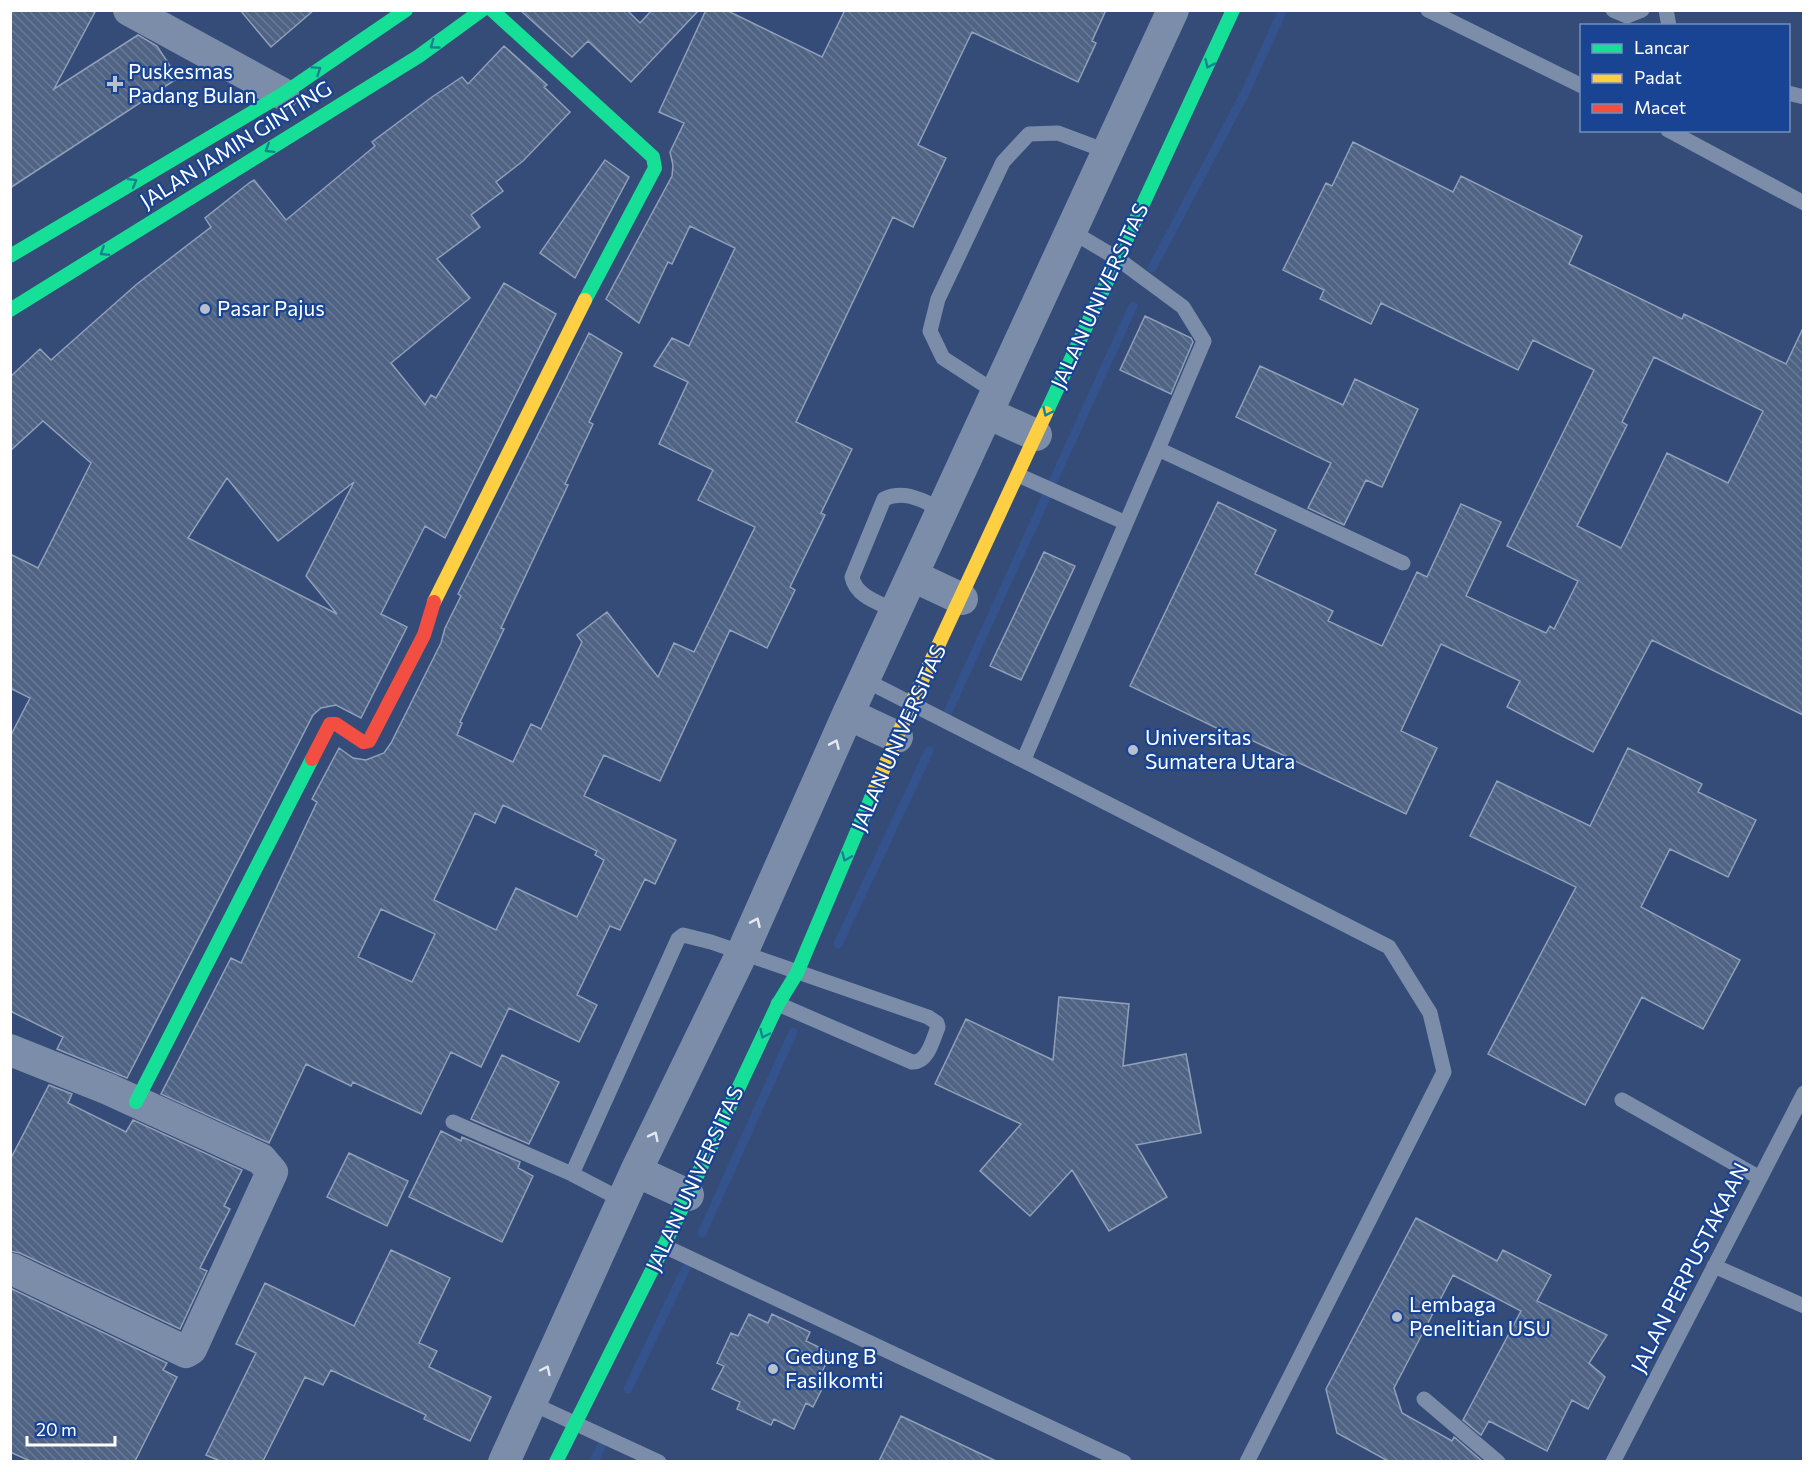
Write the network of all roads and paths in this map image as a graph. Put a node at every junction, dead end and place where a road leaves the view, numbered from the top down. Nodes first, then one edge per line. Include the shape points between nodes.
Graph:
1 (129, 10) edge
2 (406, 10) edge
3 (482, 10) edge
4 (492, 10) edge
5 (1173, 10) edge
6 (1233, 10) edge
7 (1428, 10) edge
8 (1613, 10) edge
9 (1642, 10) edge
10 (1580, 86) edge
11 (283, 94) junction
12 (1672, 132) edge
13 (1106, 151) junction
14 (1803, 203) edge
15 (1071, 231) junction
16 (10, 256) edge
17 (1118, 259) junction
18 (10, 310) edge
19 (992, 403) junction
20 (1035, 435) junction
21 (1158, 449) junction
22 (1018, 475) junction
23 (943, 510) junction
24 (1126, 523) junction
25 (1403, 563) dead end
26 (913, 576) junction
27 (962, 599) junction
28 (896, 611) junction
29 (865, 680) junction
30 (912, 702) junction
31 (848, 714) junction
32 (897, 737) junction
33 (1024, 759) junction
34 (742, 953) junction
35 (796, 973) junction
36 (778, 1004) junction
37 (10, 1050) edge
38 (1803, 1093) edge
39 (1622, 1100) dead end
40 (136, 1102) junction
41 (453, 1122) dead end
42 (636, 1171) junction
43 (572, 1174) junction
44 (1760, 1178) junction
45 (688, 1195) junction
46 (624, 1201) junction
47 (664, 1246) junction
48 (1714, 1266) junction
49 (12, 1269) dead end
50 (1803, 1306) edge
51 (1424, 1399) dead end
52 (531, 1403) junction
53 (575, 1421) junction
54 (507, 1460) edge
55 (556, 1461) edge
56 (659, 1461) edge
57 (1124, 1461) edge
58 (1247, 1461) edge
59 (1498, 1461) edge
60 (1613, 1461) edge

1 - 11 street
11 -> 2 street, JALAN JAMIN GINTING
3 -> 18 street, JALAN JAMIN GINTING via 419,56
4 - 40 street via 643,147 653,157 655,168 598,273 430,609 424,635 374,734 363,742 330,724
5 - 13 street
6 -> 17 street, JALAN UNIVERSITAS
7 - 10 lane
8 - 9 lane via 1627,16
16 -> 11 street, JALAN JAMIN GINTING
12 - 14 lane
13 - 15 street
13 - 19 lane via 1058,133 1029,134 1003,162 938,299 930,332 943,358
15 - 17 lane
15 - 19 street
17 -> 20 street, JALAN UNIVERSITAS
17 - 21 lane via 1183,307 1204,341
19 - 20 street
19 - 23 street
20 - 22 street, JALAN UNIVERSITAS
21 - 24 lane
21 - 25 lane
22 - 24 lane
22 - 27 street, JALAN UNIVERSITAS
23 - 26 street
23 - 28 lane via 909,494 884,500 852,578 854,587 863,595
24 - 33 lane
26 - 27 street
26 - 28 street
27 - 30 street, JALAN UNIVERSITAS
28 - 29 street
29 - 30 lane
29 - 31 street
30 - 32 street, JALAN UNIVERSITAS
30 - 33 lane
31 - 32 street
34 -> 31 street
32 -> 35 street, JALAN UNIVERSITAS
33 - 58 lane via 1389,947 1430,1013 1444,1072
34 - 35 lane
42 -> 34 street
34 - 43 lane via 688,935 678,939
35 - 36 street, JALAN UNIVERSITAS
35 - 36 lane via 928,1017 938,1027 925,1057 912,1062
36 -> 45 street, JALAN UNIVERSITAS
37 - 40 street
38 - 44 lane, JALAN PERPUSTAKAAN
39 - 44 lane
40 - 49 street via 261,1159 272,1172 191,1349 181,1351
41 - 43 lane
42 - 45 street
42 - 46 street
43 - 46 lane
44 - 48 lane, JALAN PERPUSTAKAAN
45 - 47 street, JALAN UNIVERSITAS
52 -> 46 street
47 - 53 street, JALAN UNIVERSITAS
47 - 57 lane
48 - 50 lane
48 - 60 lane, JALAN PERPUSTAKAAN
51 - 59 lane
52 - 53 lane
52 - 54 street
53 - 55 street, JALAN UNIVERSITAS
53 - 56 lane

